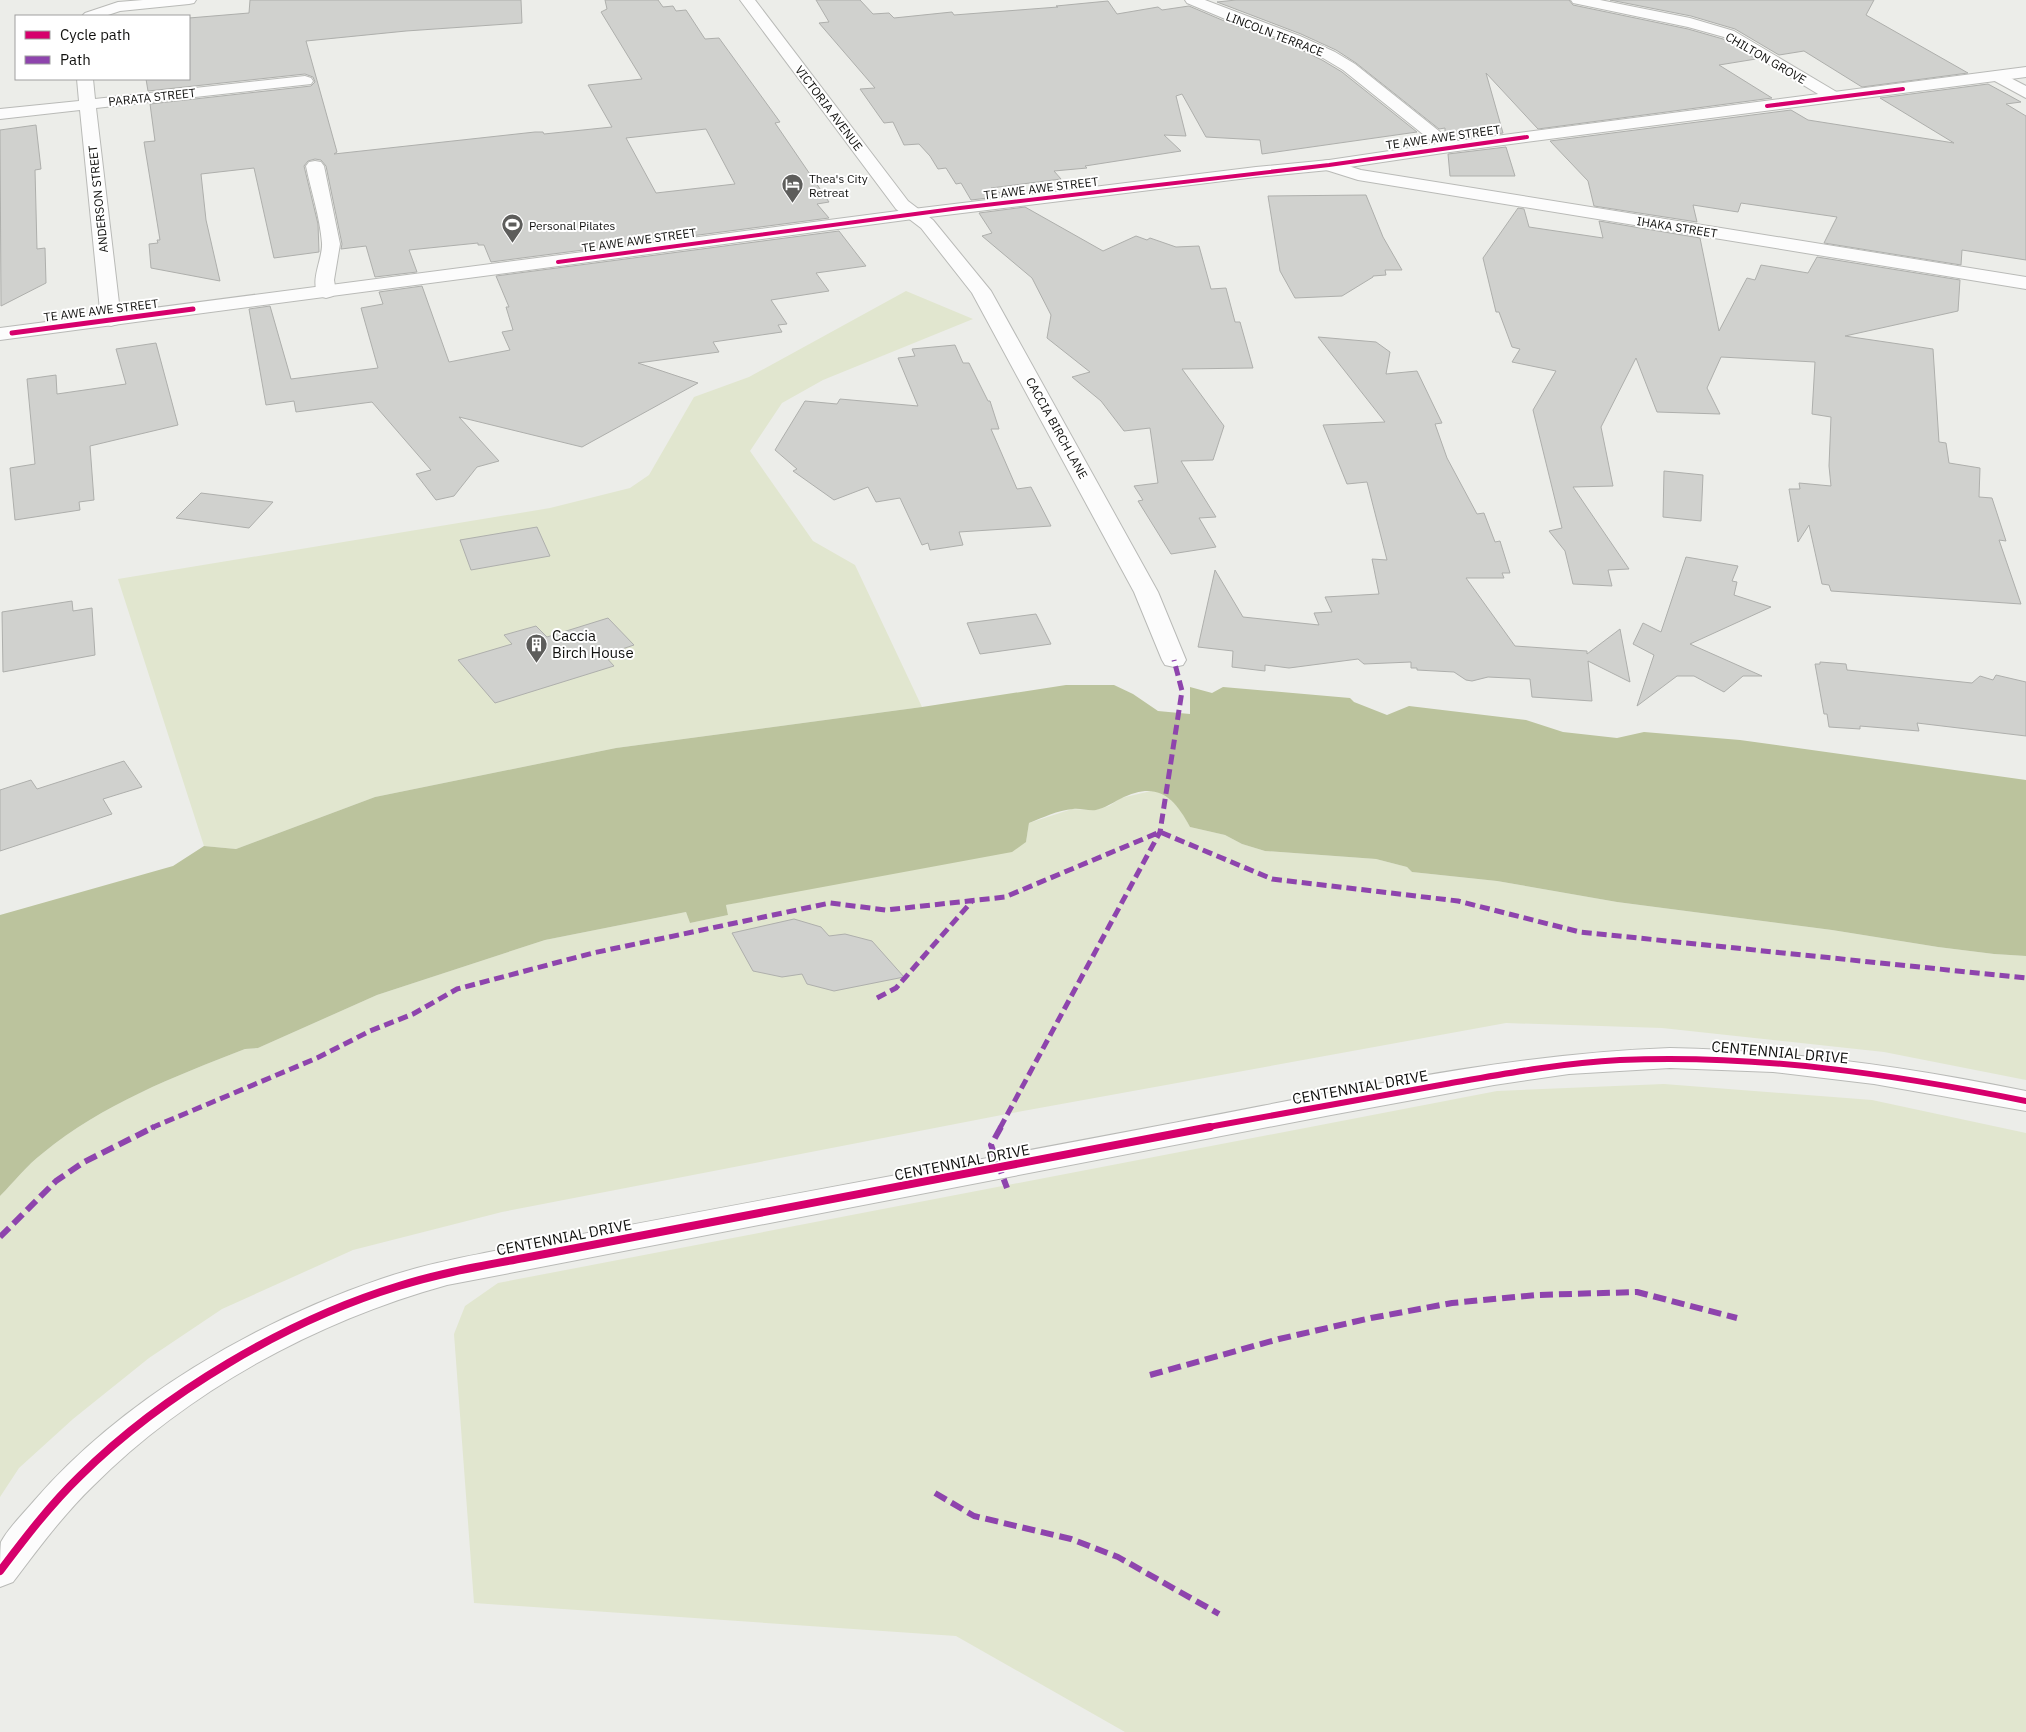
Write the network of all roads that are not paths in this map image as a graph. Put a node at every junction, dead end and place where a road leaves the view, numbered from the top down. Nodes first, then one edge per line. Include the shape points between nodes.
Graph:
1 (189, 0) edge
2 (747, 0) edge
3 (1192, 0) edge
4 (1578, 0) edge
5 (93, 15) edge
6 (2026, 72) edge
7 (1997, 76) junction
8 (85, 80) edge
9 (305, 81) dead end
10 (2026, 93) edge
11 (1834, 97) junction
12 (88, 104) junction
13 (0, 114) edge
14 (1450, 147) junction
15 (1329, 165) junction
16 (316, 166) dead end
17 (913, 214) junction
18 (2026, 283) edge
19 (326, 292) junction
20 (111, 320) junction
21 (0, 334) edge
22 (1174, 660) dead end
23 (2026, 1101) edge
24 (0, 1571) edge

1 - 5 street via 118,7
2 - 17 street, VICTORIA AVENUE via 902,205
3 - 14 street, LINCOLN TERRACE via 1329,55 1349,67
4 - 11 street, CHILTON GROVE via 1729,34
6 - 7 street, TE AWE AWE STREET
7 - 10 street
7 - 11 street, TE AWE AWE STREET
8 - 12 street, ANDERSON STREET
9 - 12 street, PARATA STREET
11 - 14 street, TE AWE AWE STREET
12 - 13 street, PARATA STREET
12 - 20 street, ANDERSON STREET
14 - 15 street, TE AWE AWE STREET
15 - 17 street, TE AWE AWE STREET
15 - 18 street, IHAKA STREET via 1358,175
16 - 19 street via 331,244
17 - 19 street, TE AWE AWE STREET
17 - 22 street, CACCIA BIRCH LANE via 927,224 981,291 1146,592
19 - 20 street, TE AWE AWE STREET
20 - 21 street, TE AWE AWE STREET
23 - 24 street, CENTENNIAL DRIVE via 1964,1088 1805,1064 1704,1058 1547,1066 447,1273 392,1288 332,1311 202,1380 143,1422 90,1466 39,1520

